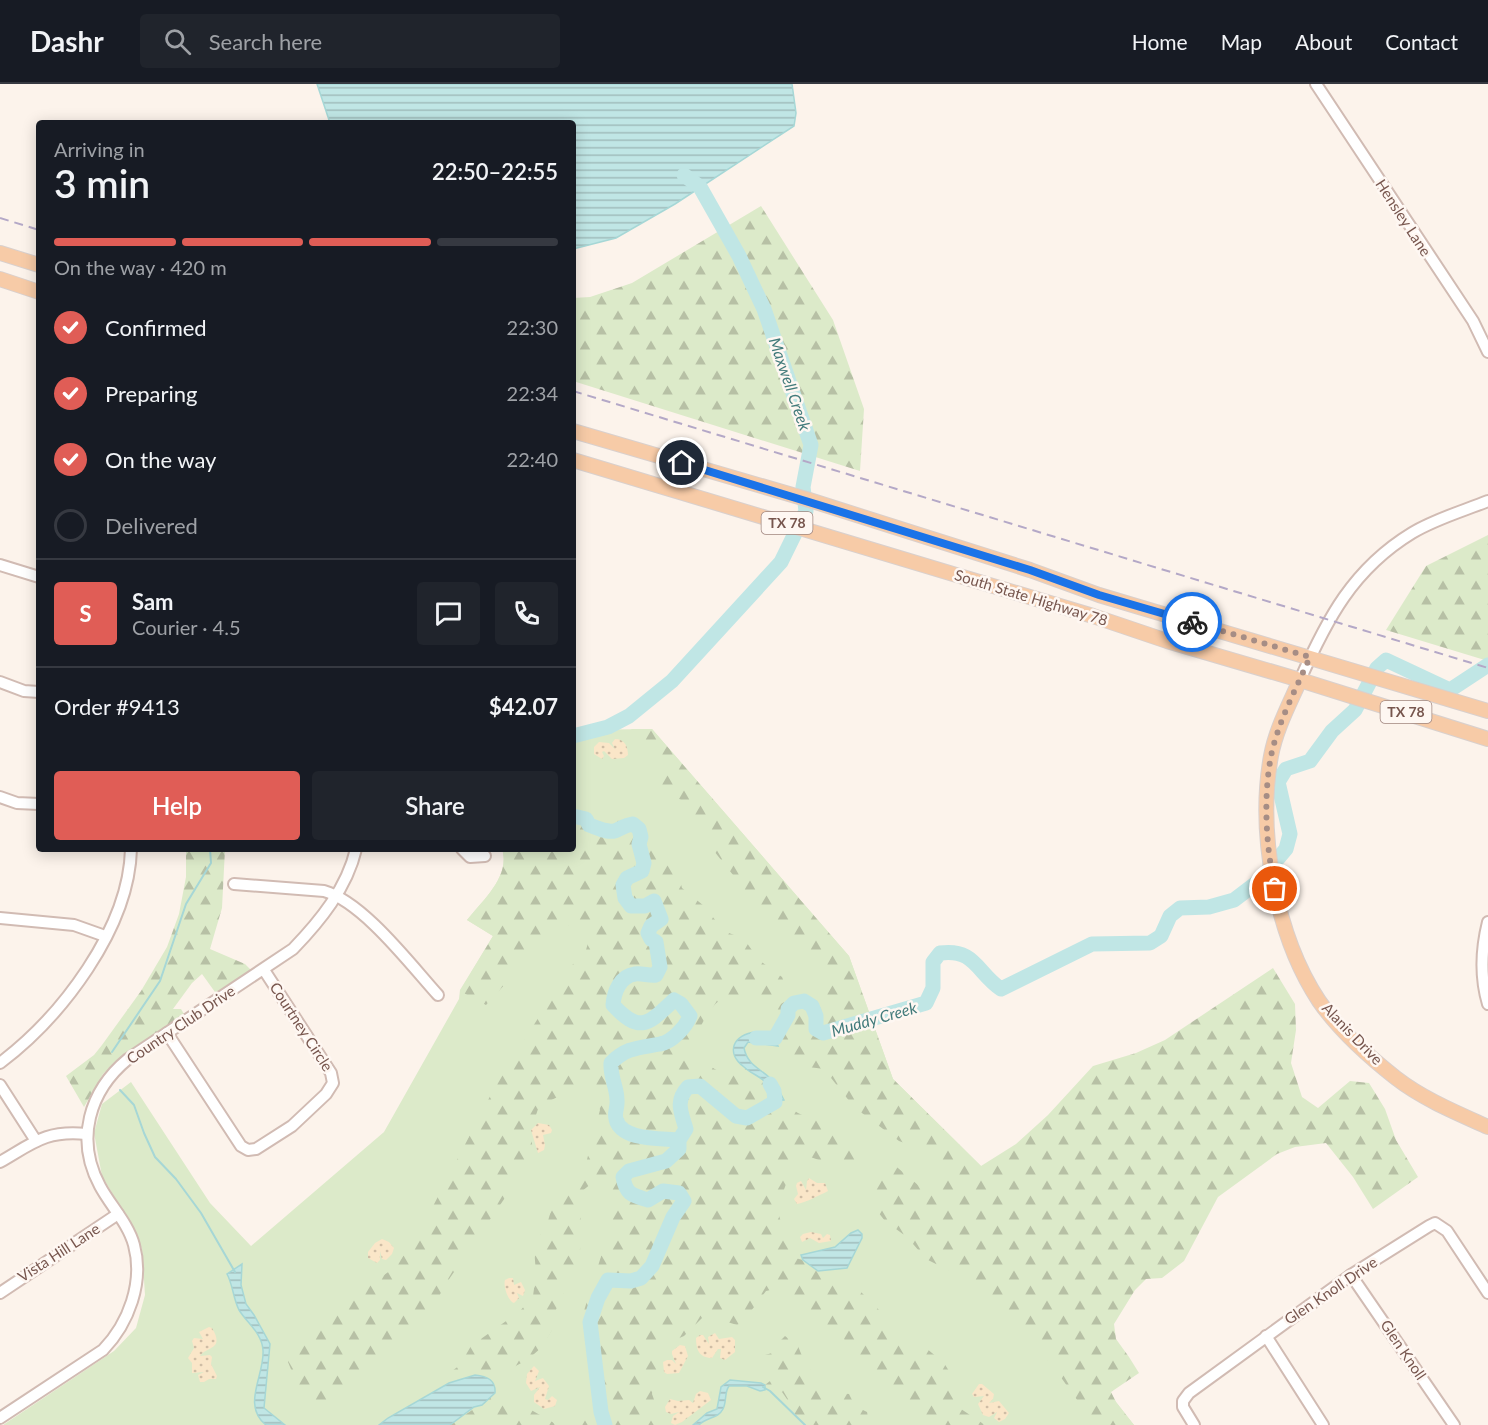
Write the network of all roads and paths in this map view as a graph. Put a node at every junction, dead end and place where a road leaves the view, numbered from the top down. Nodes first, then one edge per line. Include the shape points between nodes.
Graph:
1 (1316, 84) edge
2 (0, 253) edge
3 (36, 264) edge
4 (0, 279) edge
5 (36, 291) edge
6 (1488, 352) edge
7 (576, 432) edge
8 (576, 461) edge
9 (1488, 501) edge
10 (0, 565) edge
11 (36, 576) edge
12 (1310, 657) junction
13 (1300, 680) junction
14 (0, 682) edge
15 (36, 692) edge
16 (1488, 711) edge
17 (1488, 739) edge
18 (0, 796) edge
19 (36, 804) edge
20 (130, 852) edge
21 (355, 852) edge
22 (465, 852) edge
23 (485, 856) dead end
24 (234, 884) dead end
25 (336, 896) junction
26 (0, 918) edge
27 (1488, 922) edge
28 (105, 936) junction
29 (264, 970) junction
30 (438, 995) dead end
31 (1488, 1004) edge
32 (167, 1033) junction
33 (0, 1063) edge
34 (0, 1085) edge
35 (1488, 1127) edge
36 (86, 1134) junction
37 (36, 1141) junction
38 (0, 1162) edge
39 (118, 1214) junction
40 (1351, 1275) junction
41 (0, 1293) edge
42 (1488, 1293) edge
43 (1266, 1336) junction
44 (2, 1415) edge
45 (1194, 1425) edge
46 (1323, 1425) edge
47 (1454, 1425) edge

1 - 6 street, Hensley Lane via 1473,321
2 - 3 main road
4 - 5 main road
7 - 12 main road, South State Highway 78 / TX 78
8 - 13 main road, South State Highway 78 / TX 78
9 - 12 street via 1414,532 1372,563 1334,610
10 - 11 street
12 - 13 street
12 - 16 main road, South State Highway 78 / TX 78
13 - 17 main road, South State Highway 78 / TX 78
13 - 35 main road, Alanis Drive via 1279,728 1267,789 1269,859 1292,945 1320,1002 1365,1052 1398,1080
14 - 15 street
18 - 19 street via 17,803
20 - 28 street via 125,888
21 - 25 street, Country Club Drive
22 - 23 street via 470,857
24 - 25 street via 324,891
25 - 29 street, Country Club Drive via 306,936
25 - 30 street via 385,937
26 - 28 street via 74,925
27 - 31 street via 1482,986
28 - 33 street via 71,993
29 - 32 street, Country Club Drive
29 - 32 street, Courtney Circle via 334,1080 331,1089 300,1118 256,1149 241,1146
32 - 36 street, Country Club Drive via 111,1074 100,1090
34 - 37 street
36 - 37 street via 57,1133
36 - 39 street, Country Club Drive via 92,1170
37 - 38 street
39 - 41 street, Vista Hill Lane
39 - 44 street, Country Club Drive via 134,1244 138,1268 132,1302 112,1340 103,1350
40 - 42 street, Glen Knoll Drive via 1435,1223 1447,1232
40 - 43 street, Glen Knoll Drive
40 - 47 street, Glen Knoll
43 - 45 street, Glen Knoll Drive via 1189,1393 1183,1401
43 - 46 street

